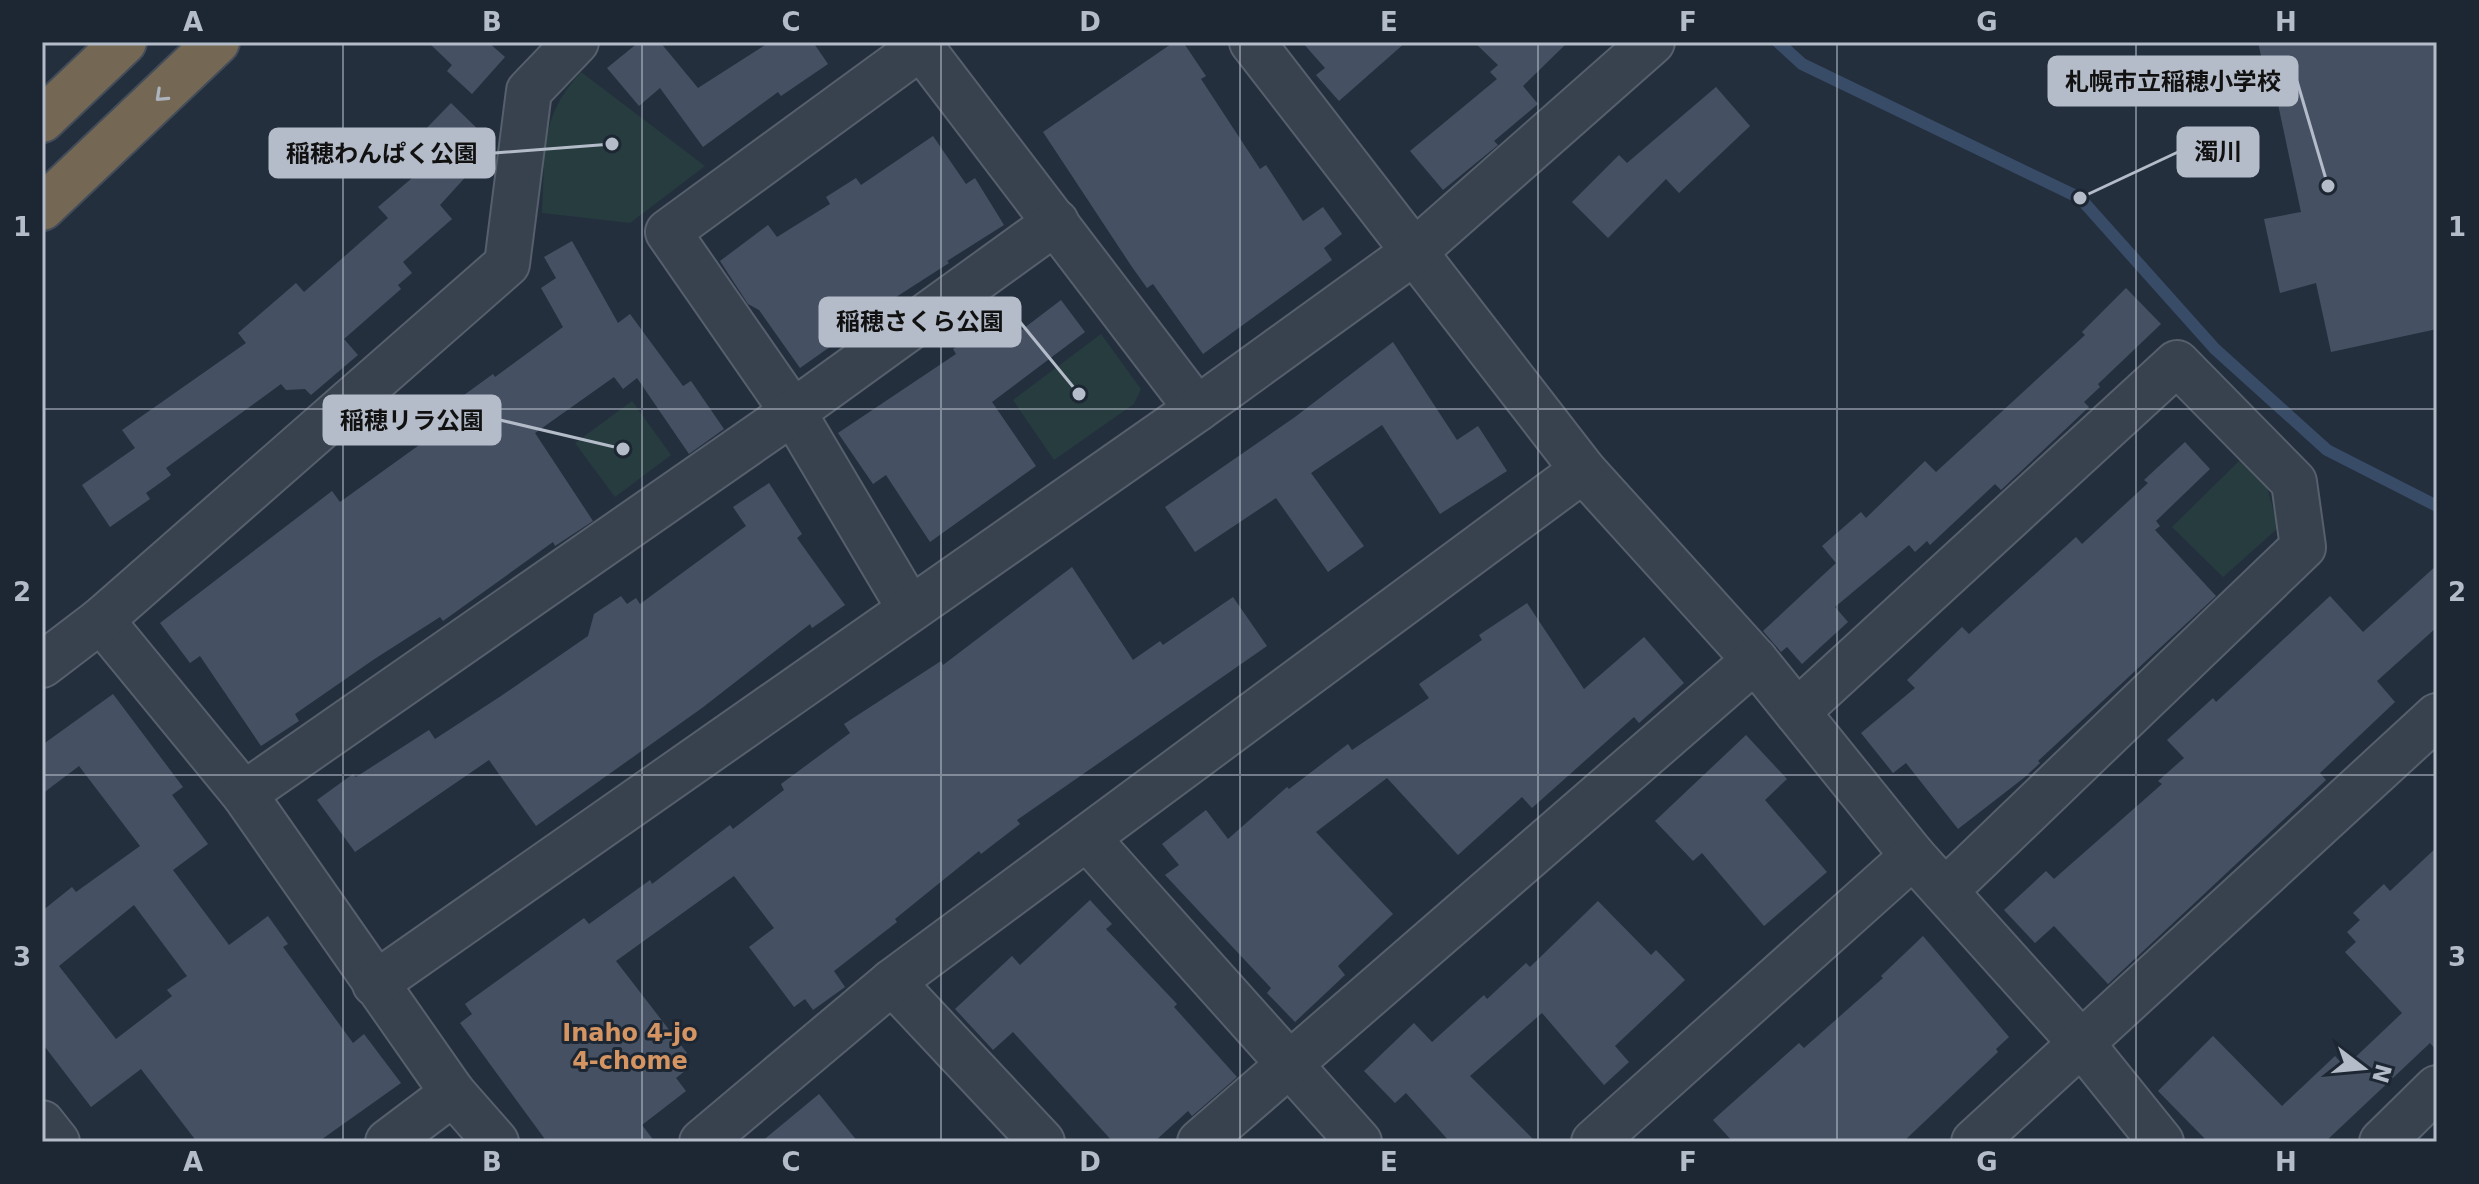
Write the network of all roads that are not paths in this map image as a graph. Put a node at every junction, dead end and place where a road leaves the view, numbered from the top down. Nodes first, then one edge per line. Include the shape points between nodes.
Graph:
1 (124, 42) edge
2 (217, 42) edge
3 (576, 42) edge
4 (1252, 42) edge
5 (1652, 42) edge
6 (42, 120) edge
7 (42, 208) edge
8 (1056, 222) junction
9 (1414, 252) junction
10 (1197, 409) junction
11 (793, 412) junction
12 (1583, 470) junction
13 (910, 609) junction
14 (101, 620) junction
15 (1755, 660) junction
16 (42, 665) edge
17 (1797, 712) junction
18 (2437, 716) edge
19 (244, 794) junction
20 (1087, 838) junction
21 (1913, 856) junction
22 (1945, 891) junction
23 (892, 982) junction
24 (375, 984) junction
25 (2082, 1044) junction
26 (1290, 1066) junction
27 (2437, 1088) edge
28 (453, 1093) junction
29 (42, 1123) edge
30 (57, 1142) edge
31 (388, 1142) edge
32 (496, 1142) edge
33 (702, 1142) edge
34 (1042, 1142) edge
35 (1200, 1142) edge
36 (1359, 1142) edge
37 (1594, 1142) edge
38 (1974, 1142) edge
39 (2161, 1142) edge
40 (2382, 1142) edge

1 - 6 highway
2 -> 7 highway
3 - 14 street via 529,91 507,264
4 - 9 street
5 - 9 street
8 - 10 street
8 - 11 street
8 - 11 street via 921,47 668,232
9 - 10 street
9 - 12 street
10 - 13 street
11 - 13 street
11 - 19 street
12 - 15 street
12 - 20 street
13 - 24 street
14 - 16 street
14 - 19 street
15 - 17 street
15 - 26 street
17 - 21 street
17 - 22 street via 2177,363 2294,482 2303,547
18 - 25 street
19 - 24 street
20 - 23 street
20 - 26 street
21 - 22 street
21 - 37 street
22 - 25 street
23 - 33 street
23 - 34 street
24 - 28 street
25 - 38 street
25 - 39 street
26 - 35 street
26 - 36 street
27 - 40 street
28 - 31 street
28 - 32 street
29 - 30 street

